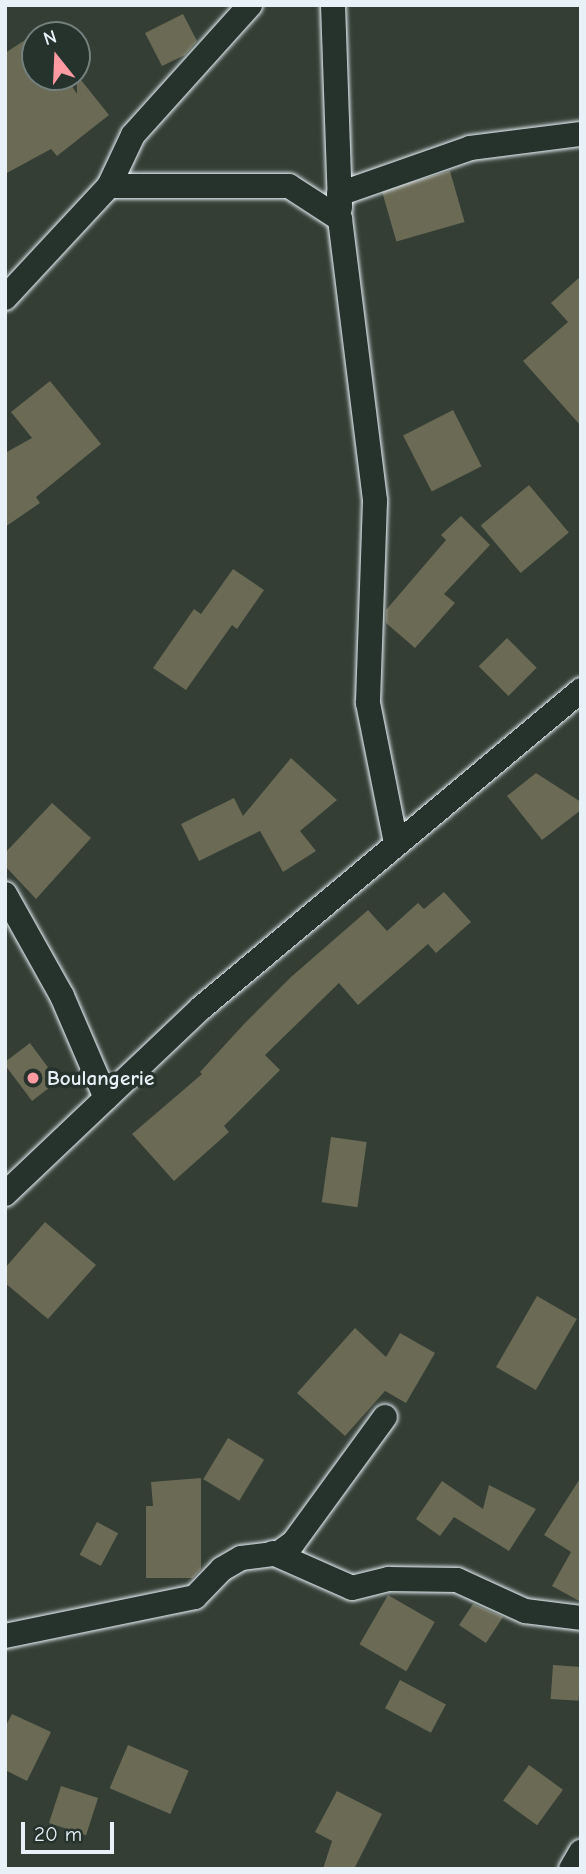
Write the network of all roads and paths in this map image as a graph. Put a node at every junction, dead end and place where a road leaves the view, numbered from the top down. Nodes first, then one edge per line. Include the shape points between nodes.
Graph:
1 (250, 5) edge
2 (333, 5) edge
3 (581, 134) edge
4 (109, 186) junction
5 (339, 194) junction
6 (340, 219) junction
7 (5, 298) edge
8 (581, 690) edge
9 (396, 843) junction
10 (5, 894) edge
11 (106, 1098) junction
12 (5, 1194) edge
13 (385, 1417) dead end
14 (273, 1553) junction
15 (581, 1618) edge
16 (5, 1636) edge
17 (581, 1852) edge
18 (571, 1869) edge

1 - 4 street via 133,135
2 - 5 street
3 - 5 street via 470,148
4 - 6 street via 289,186
4 - 7 street
5 - 6 street
6 - 9 street via 375,501 368,703
8 - 9 street
9 - 11 street via 201,1008
10 - 11 street via 62,996
11 - 12 street
13 - 14 street via 293,1542
14 - 15 street via 352,1588 389,1579 457,1580 525,1611
14 - 16 street via 241,1558 222,1569 195,1597
17 - 18 street

